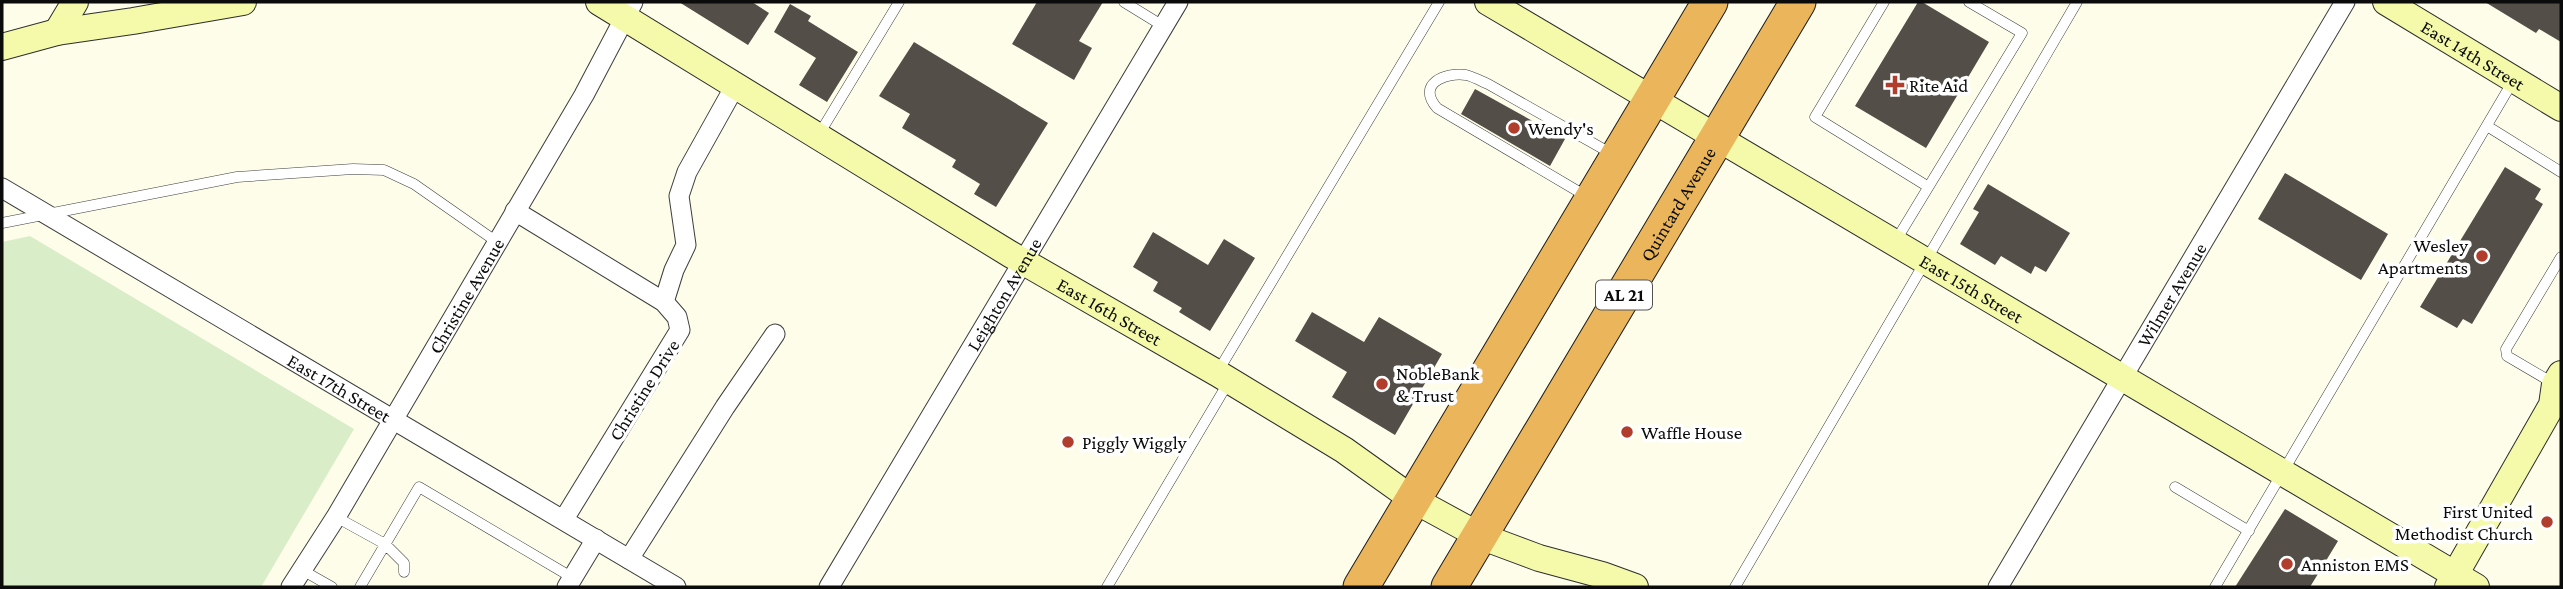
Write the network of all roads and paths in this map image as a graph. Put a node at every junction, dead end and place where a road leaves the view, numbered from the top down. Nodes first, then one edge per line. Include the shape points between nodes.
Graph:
1 (75, 2) edge
2 (243, 2) edge
3 (599, 2) edge
4 (899, 2) edge
5 (1124, 2) edge
6 (1178, 2) edge
7 (1439, 2) edge
8 (1488, 2) edge
9 (1710, 2) edge
10 (1798, 2) edge
11 (1884, 2) edge
12 (1969, 2) edge
13 (2077, 2) edge
14 (2345, 2) edge
15 (2386, 2) edge
16 (629, 10) edge
17 (1163, 26) junction
18 (57, 32) junction
19 (2, 47) edge
20 (2514, 79) junction
21 (734, 86) junction
22 (1651, 99) junction
23 (2561, 108) edge
24 (2487, 126) junction
25 (817, 136) junction
26 (1718, 138) junction
27 (1617, 157) junction
28 (2561, 172) edge
29 (1927, 186) junction
30 (2, 188) edge
31 (1592, 200) junction
32 (515, 211) junction
33 (46, 214) junction
34 (2, 223) edge
35 (497, 242) junction
36 (1895, 243) junction
37 (2561, 257) edge
38 (1021, 261) junction
39 (1927, 262) junction
40 (664, 302) junction
41 (775, 334) dead end
42 (1223, 377) junction
43 (2123, 378) junction
44 (2558, 390) edge
45 (392, 419) junction
46 (2284, 473) junction
47 (2175, 487) dead end
48 (1414, 500) junction
49 (336, 517) junction
50 (564, 519) junction
51 (2249, 531) junction
52 (1480, 536) junction
53 (596, 539) junction
54 (385, 544) junction
55 (629, 559) junction
56 (302, 570) junction
57 (404, 572) dead end
58 (570, 582) edge
59 (2460, 583) edge
60 (291, 587) edge
61 (332, 587) edge
62 (360, 587) edge
63 (676, 587) edge
64 (829, 587) edge
65 (1108, 587) edge
66 (1361, 587) edge
67 (1449, 587) edge
68 (1635, 587) edge
69 (1735, 587) edge
70 (1998, 587) edge
71 (2215, 587) edge

1 - 18 street
2 - 18 street
3 - 16 street, East 16th Street
4 - 25 lane
5 - 17 lane
6 - 17 street, Leighton Avenue
7 - 42 lane
8 - 22 street, East 15th Street
9 - 22 highway
10 - 26 highway, Quintard Avenue / AL 21
11 - 29 lane via 1815,117
12 - 29 lane via 2022,33
13 - 39 lane
14 - 43 street, Wilmer Avenue
15 - 20 street, East 14th Street
16 - 21 street, East 16th Street
16 - 32 street, Christine Avenue
17 - 38 street, Leighton Avenue
18 - 19 street
20 - 23 street, East 14th Street
20 - 24 lane
21 - 25 street, East 16th Street
21 - 40 street via 687,172 679,196 686,245
22 - 26 street, East 15th Street
22 - 27 highway
24 - 28 lane
24 - 46 lane
25 - 38 street, East 16th Street
26 - 36 street, East 15th Street
26 - 52 highway, Quintard Avenue / AL 21
27 - 31 highway
27 - 31 lane via 1468,75 1449,75 1436,80 1430,89 1437,108
29 - 36 lane
30 - 33 street, East 17th Street
31 - 48 highway
32 - 35 street, Christine Avenue
32 - 40 street
33 - 34 lane
33 - 35 lane via 237,177 384,170 414,184
33 - 45 street, East 17th Street
35 - 45 street, Christine Avenue
36 - 39 street, East 15th Street
37 - 44 lane via 2506,349 2507,356
38 - 42 street, East 16th Street
38 - 64 street, Leighton Avenue
39 - 43 street, East 15th Street
39 - 69 lane
40 - 50 street, Christine Drive via 677,317 680,330
41 - 55 street
42 - 48 street, East 16th Street via 1344,450
42 - 65 lane
43 - 46 street, East 15th Street
43 - 70 street, Wilmer Avenue
44 - 59 street
45 - 49 street, Christine Avenue
45 - 50 street, East 17th Street
46 - 51 lane
46 - 59 street, East 15th Street
47 - 51 lane
48 - 52 street, East 16th Street
48 - 66 highway
49 - 54 lane
49 - 56 street, Christine Avenue
50 - 53 street, East 17th Street
51 - 71 lane
52 - 67 highway, Quintard Avenue / AL 21
52 - 68 street, East 16th Street
53 - 55 street, East 17th Street
53 - 58 street
54 - 57 lane via 404,563
54 - 58 lane via 419,487
54 - 62 lane
55 - 63 street, East 17th Street
56 - 60 street, Christine Avenue
56 - 61 lane

